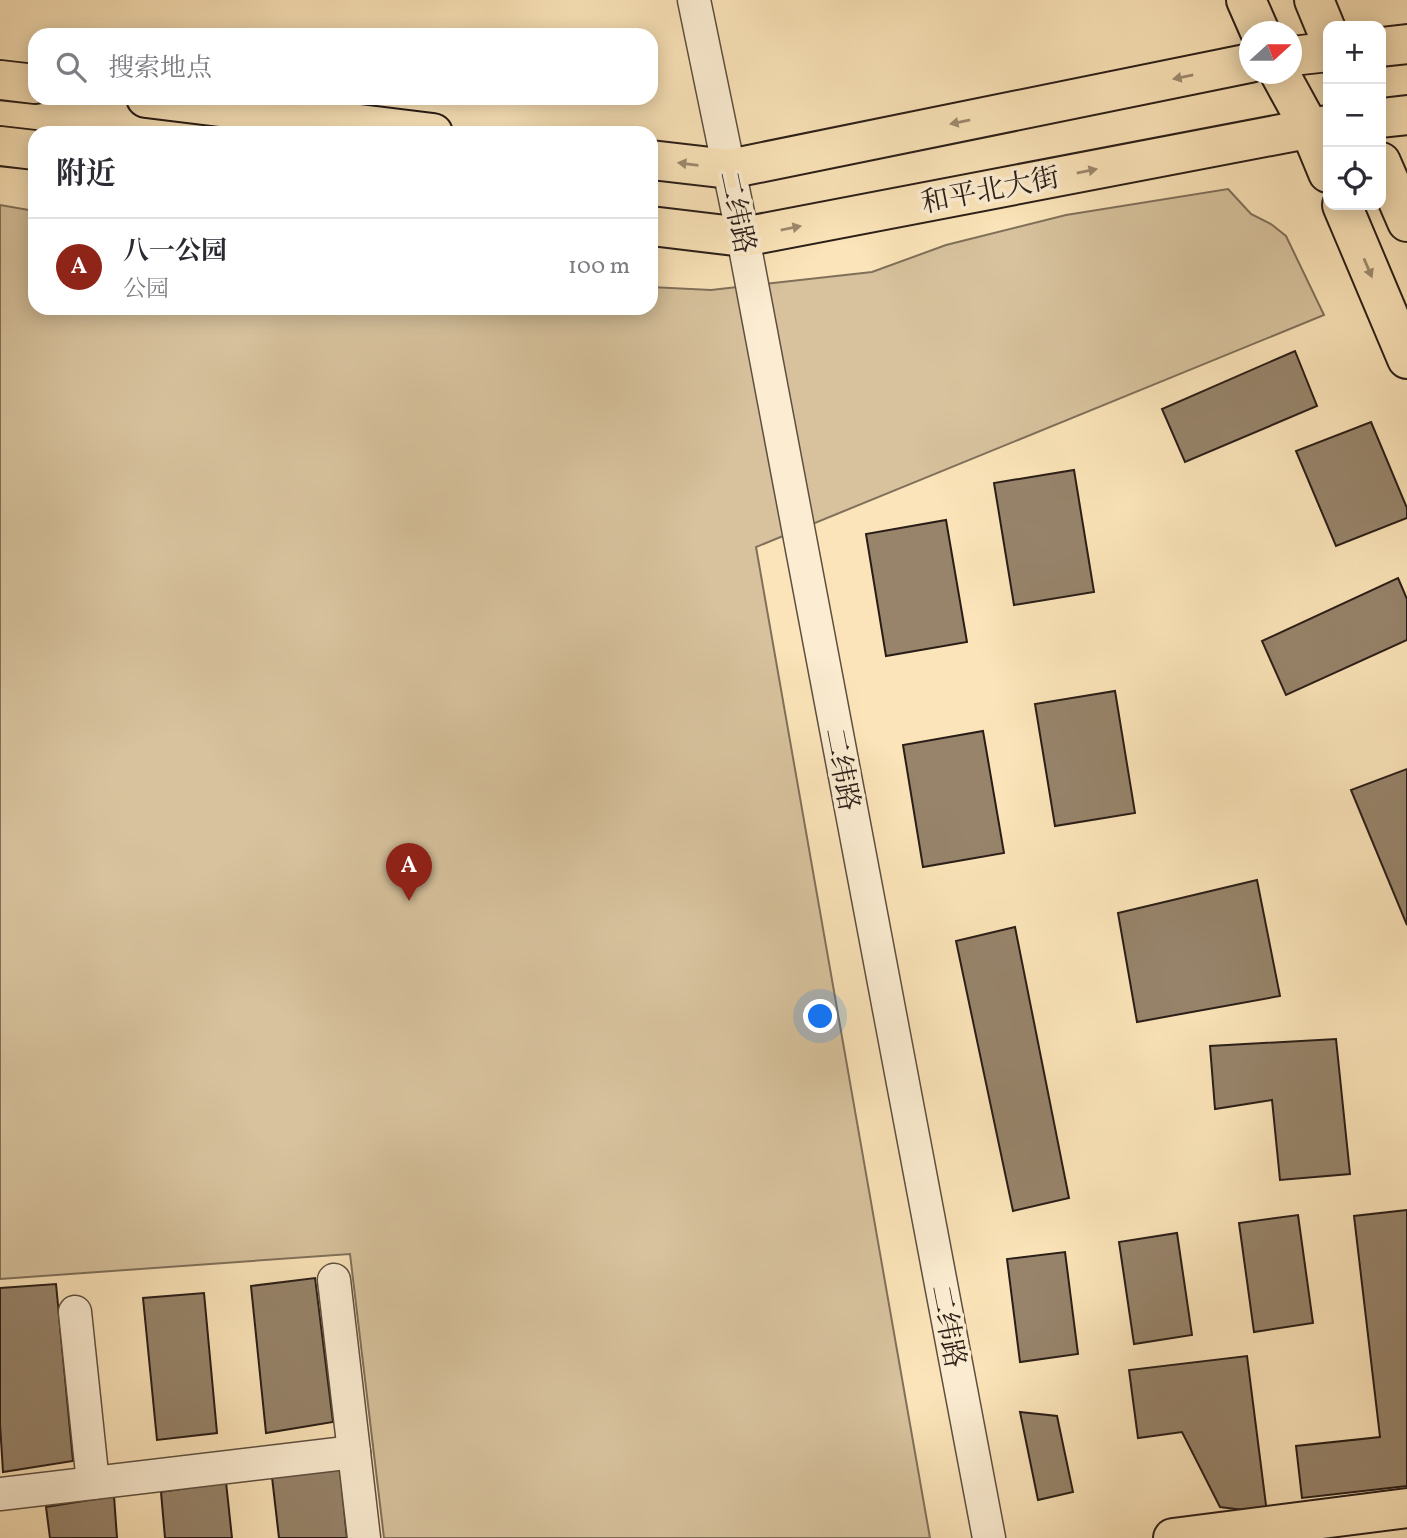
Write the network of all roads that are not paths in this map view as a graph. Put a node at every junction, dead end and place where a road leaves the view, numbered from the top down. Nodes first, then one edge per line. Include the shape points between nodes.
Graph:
1 (694, 0) edge
2 (1246, 0) edge
3 (1314, 0) edge
4 (1255, 21) edge
5 (1323, 22) edge
6 (1407, 44) edge
7 (1386, 46) edge
8 (1323, 53) edge
9 (1302, 55) edge
10 (1239, 65) edge
11 (0, 80) edge
12 (28, 84) edge
13 (1288, 84) edge
14 (203, 105) edge
15 (1407, 115) edge
16 (1386, 117) edge
17 (376, 126) edge
18 (1319, 126) edge
19 (0, 146) edge
20 (1323, 147) edge
21 (28, 149) edge
22 (658, 161) edge
23 (729, 169) junction
24 (1386, 174) edge
25 (1344, 210) edge
26 (1407, 222) edge
27 (658, 227) edge
28 (743, 237) junction
29 (1407, 359) edge
30 (334, 1280) dead end
31 (75, 1312) dead end
32 (354, 1452) junction
33 (93, 1483) junction
34 (0, 1494) edge
35 (1407, 1508) edge
36 (364, 1538) edge
37 (989, 1538) edge
38 (1172, 1538) edge

1 - 23 street, 二纬路
2 - 4 main road
3 - 5 main road
6 - 7 main road
8 - 9 main road
10 -> 23 main road
11 - 12 main road
13 - 18 main road
14 - 17 main road
15 - 16 main road
18 - 20 main road
28 -> 18 main road, 和平北大街
19 - 21 main road
23 -> 22 main road
23 - 28 street, 二纬路
24 - 26 main road
25 -> 29 main road
27 - 28 main road, 和平北大街
28 - 37 street, 二纬路
30 - 32 street
31 - 33 street
32 - 33 street
32 - 36 street
33 - 34 street
35 - 38 main road

